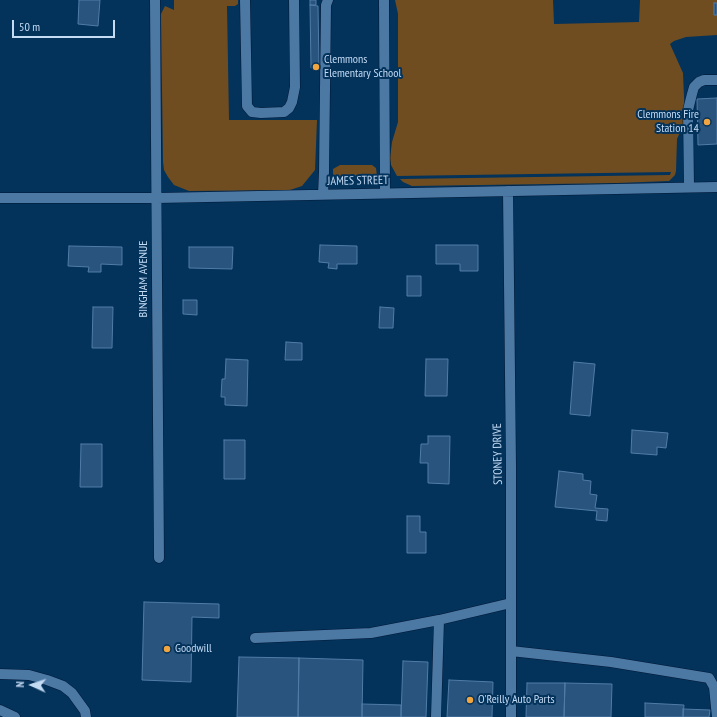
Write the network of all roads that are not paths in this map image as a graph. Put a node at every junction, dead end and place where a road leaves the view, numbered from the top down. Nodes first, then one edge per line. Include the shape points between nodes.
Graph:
1 (154, 0) edge
2 (245, 0) edge
3 (294, 0) edge
4 (328, 0) edge
5 (384, 0) edge
6 (717, 80) edge
7 (689, 187) junction
8 (717, 187) edge
9 (508, 191) junction
10 (385, 193) junction
11 (323, 194) junction
12 (0, 198) edge
13 (157, 198) junction
14 (159, 558) dead end
15 (511, 603) junction
16 (439, 620) junction
17 (255, 638) dead end
18 (512, 651) junction
19 (0, 674) edge
20 (0, 710) edge
21 (83, 715) edge
22 (15, 717) edge
23 (436, 717) edge
24 (511, 717) edge
25 (717, 717) edge

1 - 13 street, BINGHAM AVENUE
2 - 3 street via 247,106 252,112 284,112 292,102 295,87
4 - 11 street
5 - 10 street
6 - 7 street via 700,82 694,87 692,94 688,110
7 - 8 street, JAMES STREET
7 - 9 street, JAMES STREET
9 - 10 street, JAMES STREET
9 - 15 street, STONEY DRIVE
10 - 11 street, JAMES STREET
11 - 13 street, JAMES STREET
12 - 13 street, JAMES STREET
13 - 14 street, BINGHAM AVENUE
15 - 16 street
15 - 18 street, STONEY DRIVE
16 - 17 street via 372,633
16 - 23 street
18 - 24 street, STONEY DRIVE
18 - 25 street via 611,662 709,678 714,687
19 - 21 street via 29,675 63,686 72,693
20 - 22 street

